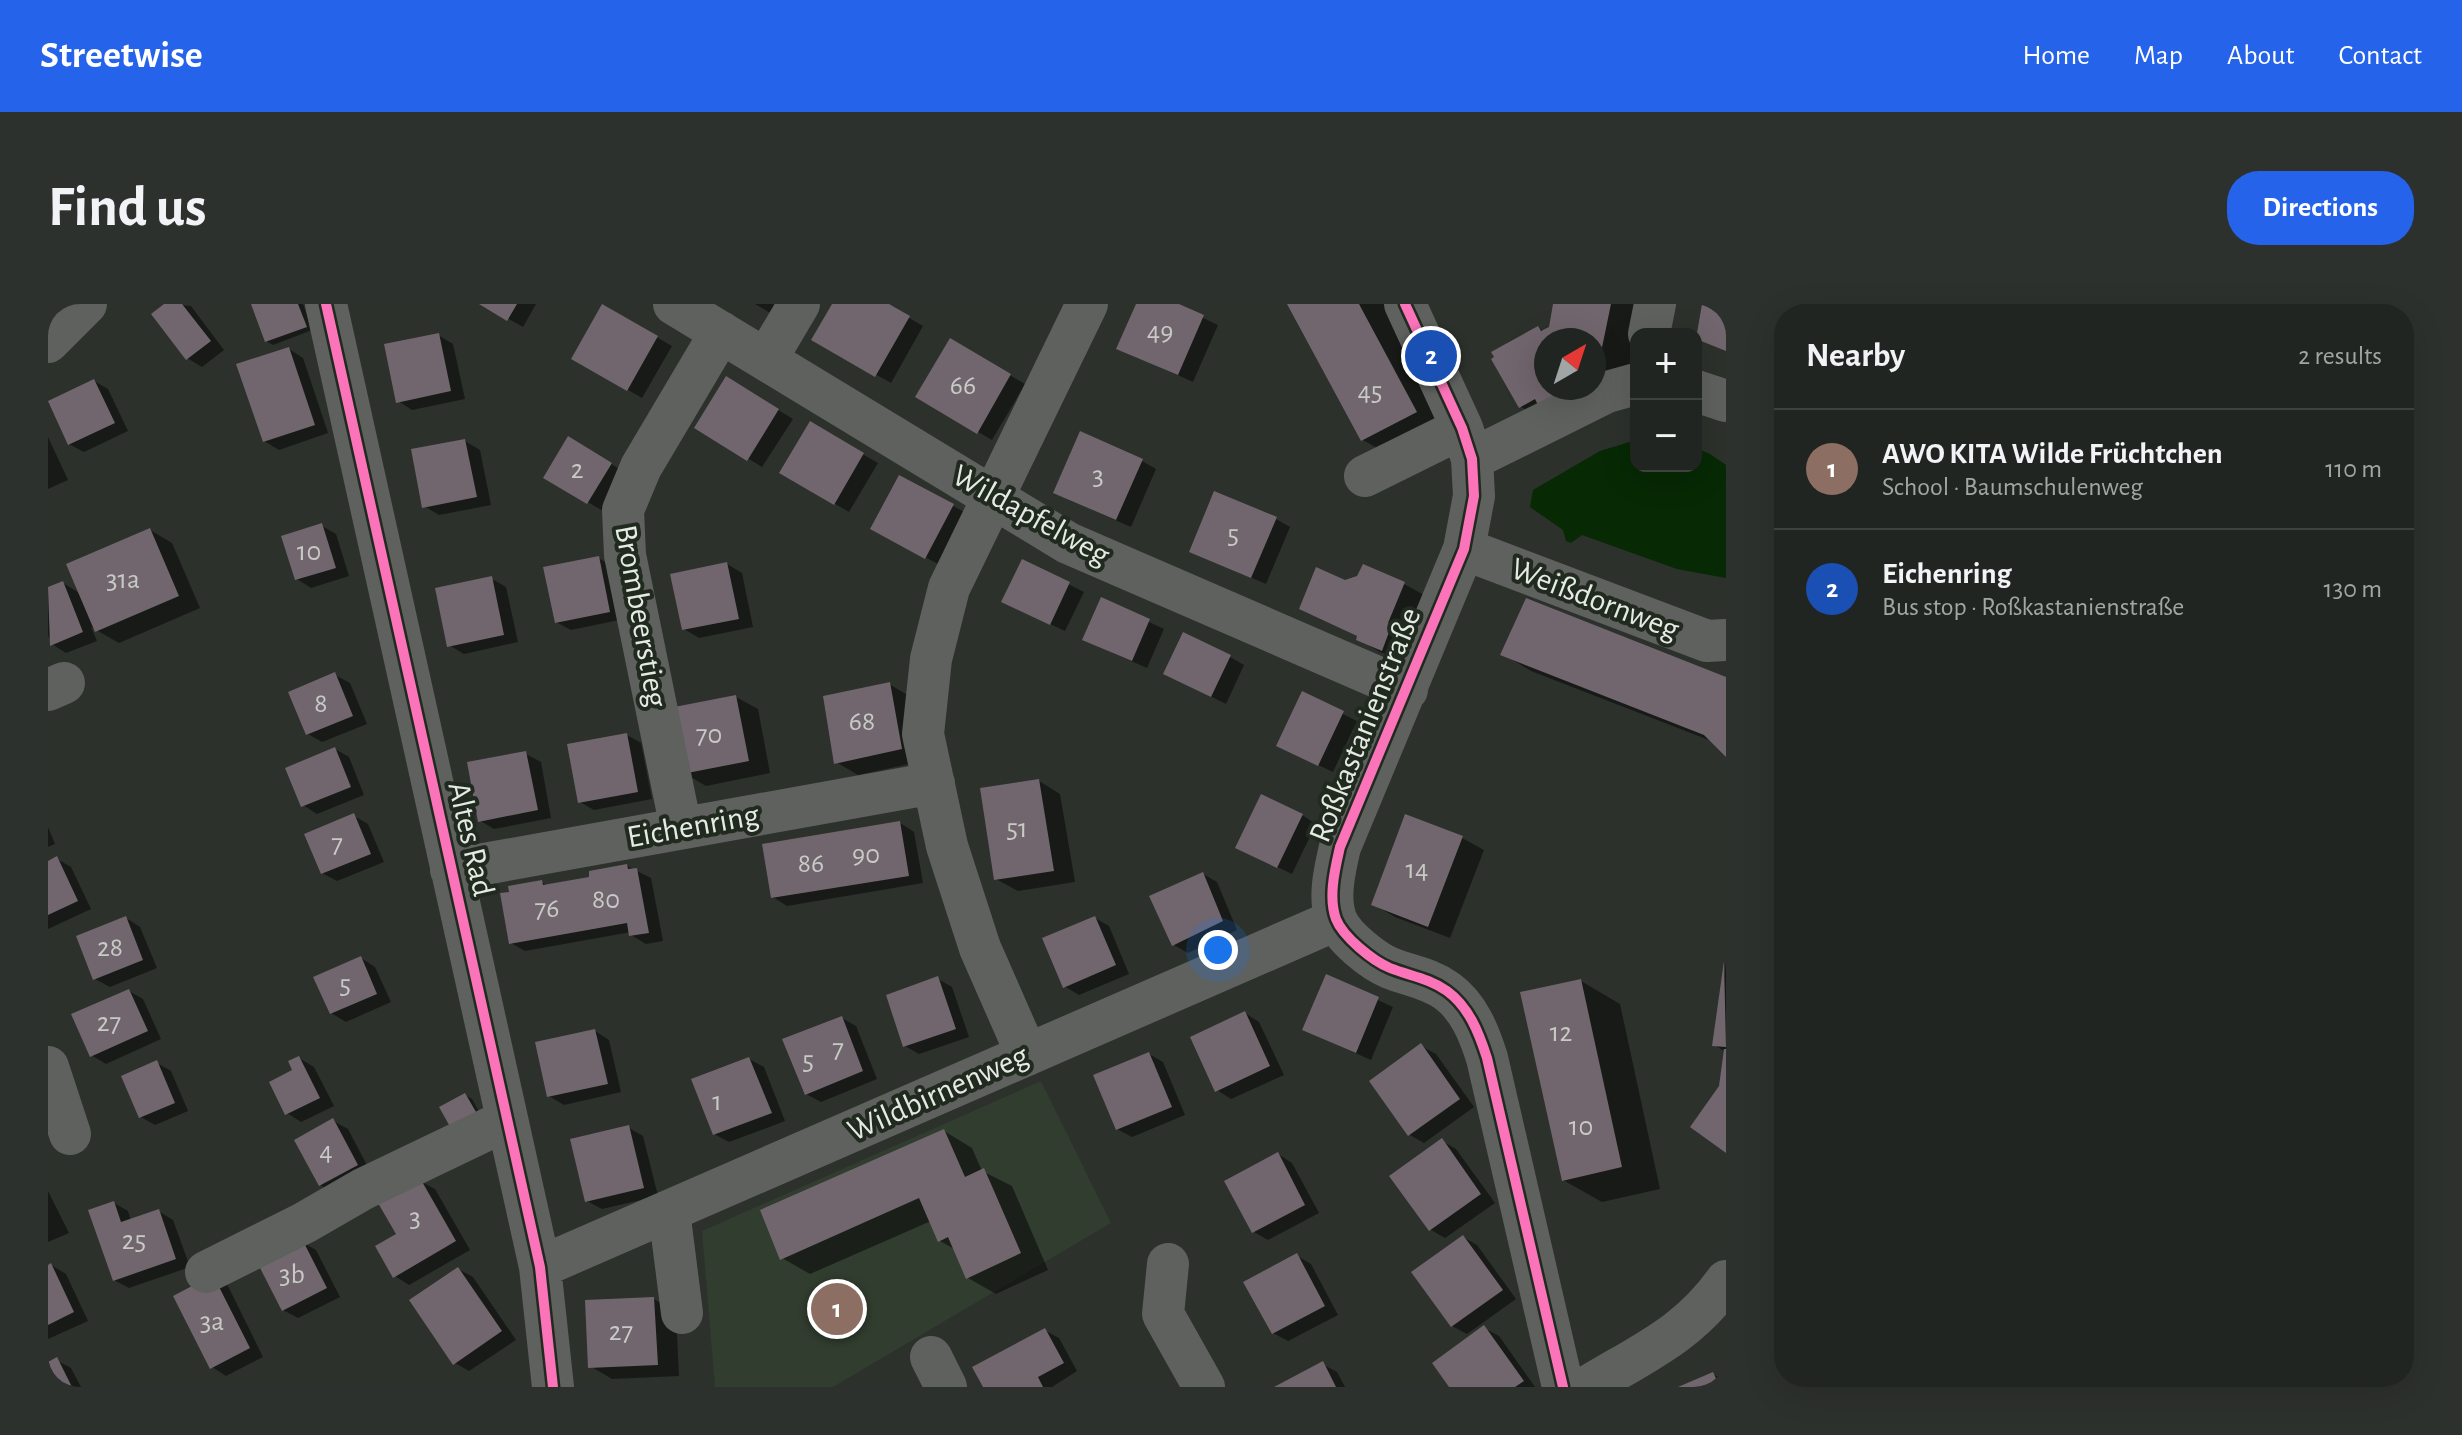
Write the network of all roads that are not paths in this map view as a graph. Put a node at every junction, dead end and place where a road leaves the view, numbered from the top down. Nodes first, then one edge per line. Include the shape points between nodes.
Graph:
1 (86, 304) edge
2 (326, 304) edge
3 (674, 304) edge
4 (799, 304) edge
5 (1087, 304) edge
6 (1405, 304) edge
7 (1655, 304) edge
8 (1650, 328) edge
9 (721, 332) junction
10 (48, 342) edge
11 (767, 358) junction
12 (1630, 386) edge
13 (1702, 393) edge
14 (1726, 401) edge
15 (1467, 443) junction
16 (1365, 476) dead end
17 (993, 496) junction
18 (1464, 549) junction
19 (1726, 640) edge
20 (1407, 690) junction
21 (934, 783) junction
22 (681, 828) junction
23 (451, 870) junction
24 (1336, 920) junction
25 (1027, 1055) junction
26 (48, 1067) edge
27 (507, 1120) junction
28 (70, 1134) dead end
29 (669, 1211) junction
30 (1168, 1264) dead end
31 (540, 1267) junction
32 (206, 1272) dead end
33 (1726, 1281) edge
34 (682, 1313) dead end
35 (553, 1387) edge
36 (1204, 1387) edge
37 (1563, 1387) edge
38 (1587, 1387) edge

1 - 10 street
2 - 23 street, Altes Rad
3 - 9 street, Wildapfelweg
4 - 11 street
5 - 17 street
6 - 15 street, Roßkastanienstraße
7 - 8 street
9 - 11 street, Wildapfelweg
9 - 22 street, Brombeerstieg via 641,467 623,510 625,555
11 - 17 street, Wildapfelweg
12 - 15 street
13 - 14 street
15 - 16 street
15 - 18 street, Roßkastanienstraße via 1474,496
17 - 20 street, Wildapfelweg via 1068,543
17 - 21 street via 949,588 931,659 923,734
18 - 19 street, Weißdornweg via 1707,641
18 - 20 street, Roßkastanienstraße
20 - 24 street, Roßkastanienstraße via 1340,847 1333,882
21 - 22 street, Eichenring
21 - 25 street via 947,846 980,948
22 - 23 street, Eichenring
23 - 27 street, Altes Rad
24 - 25 street, Wildbirnenweg
24 - 37 street via 1360,949 1388,967 1450,992 1475,1023
25 - 29 street, Wildbirnenweg
26 - 28 street
27 - 31 street, Altes Rad
27 - 32 street
29 - 31 street, Wildbirnenweg
29 - 34 street
30 - 36 street via 1163,1314
31 - 35 street, Altes Rad
33 - 38 street via 1678,1334

